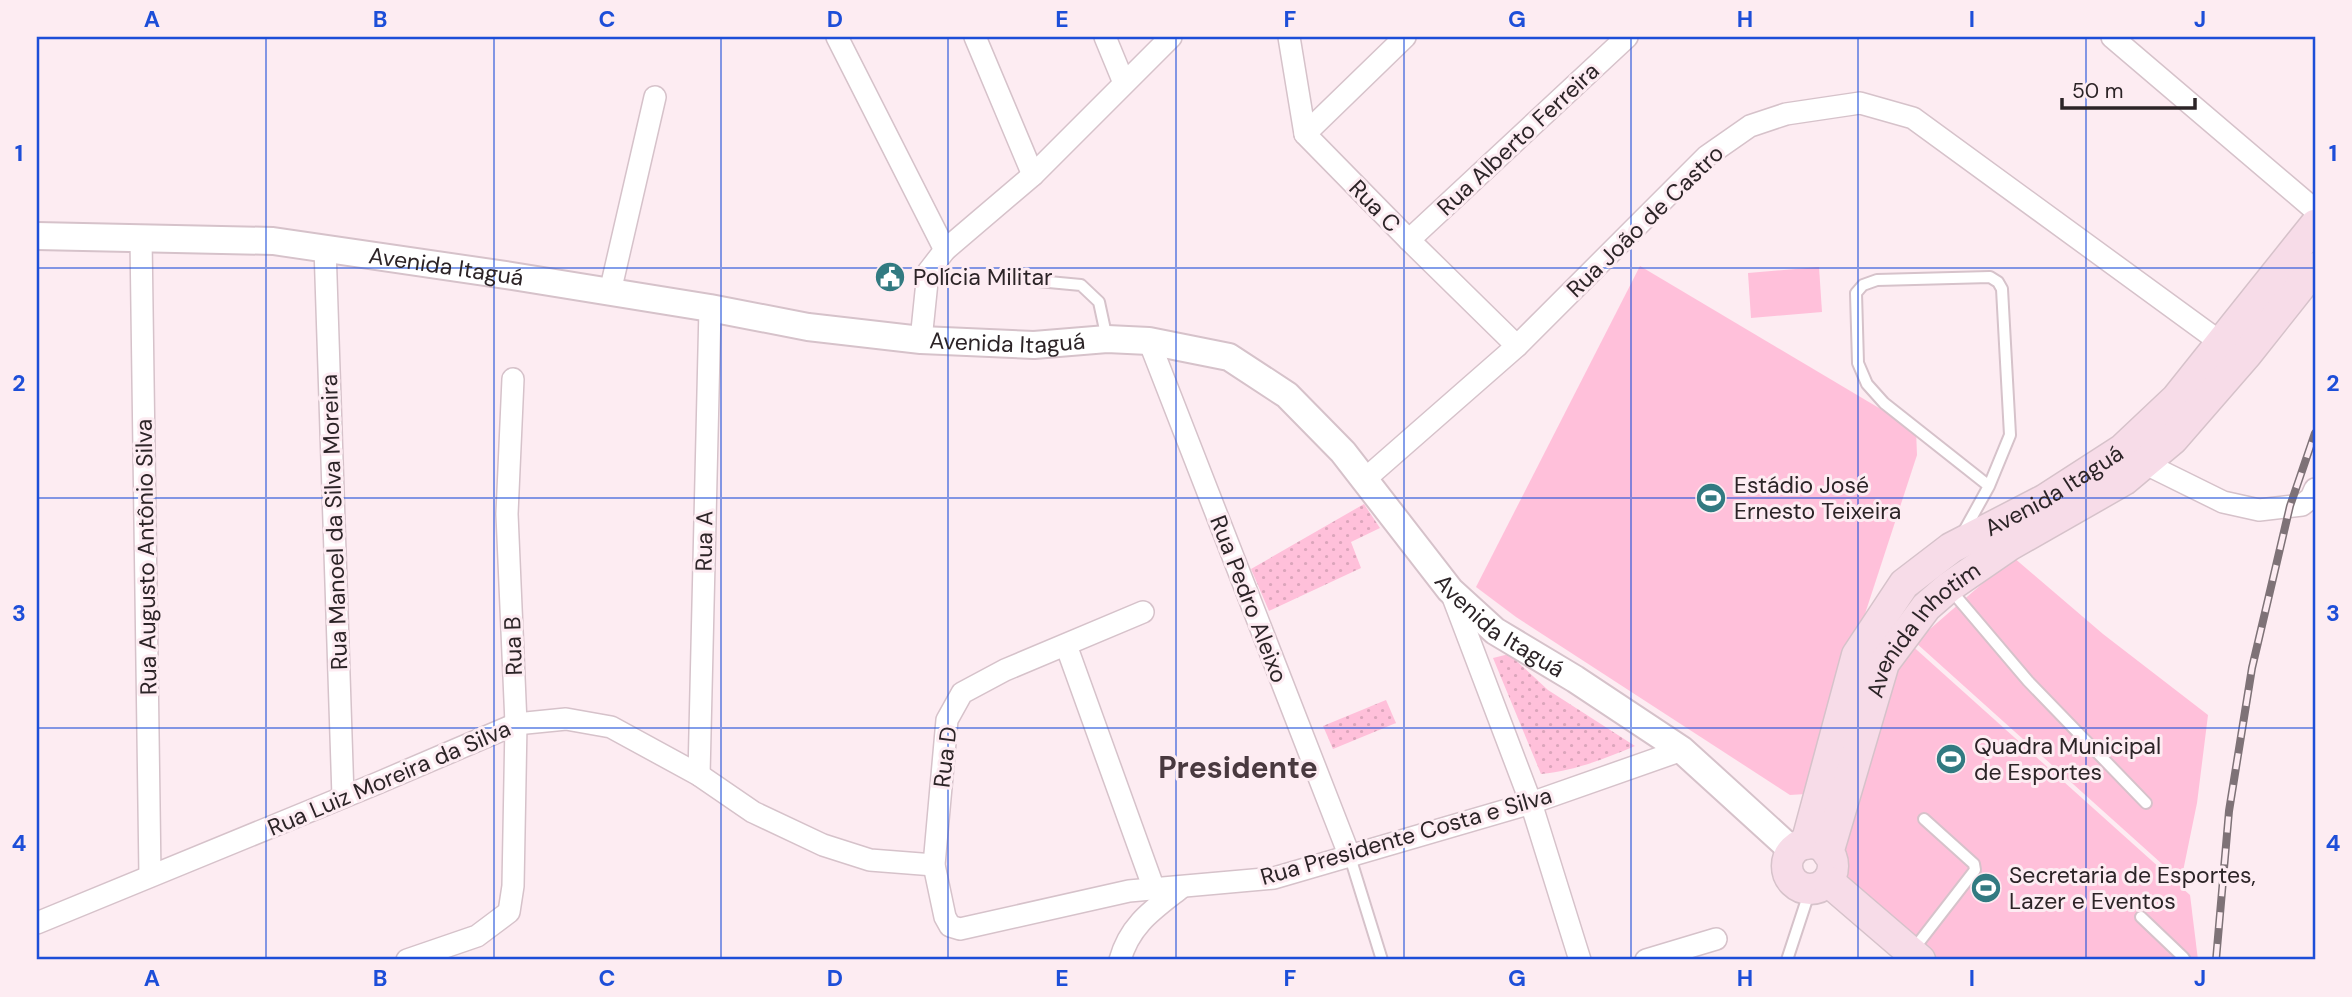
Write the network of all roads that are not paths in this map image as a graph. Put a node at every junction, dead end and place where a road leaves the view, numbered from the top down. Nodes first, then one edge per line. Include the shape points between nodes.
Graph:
1 (837, 37) edge
2 (975, 37) edge
3 (1105, 37) edge
4 (1171, 37) edge
5 (1289, 37) edge
6 (1405, 37) edge
7 (1627, 37) edge
8 (2112, 37) edge
9 (1124, 83) junction
10 (655, 97) dead end
11 (1305, 134) junction
12 (1033, 176) junction
13 (2315, 210) edge
14 (2315, 225) edge
15 (37, 236) edge
16 (141, 238) junction
17 (1409, 240) junction
18 (325, 247) junction
19 (945, 250) junction
20 (2315, 268) edge
21 (1038, 281) dead end
22 (610, 292) junction
23 (710, 308) junction
24 (1107, 339) junction
25 (921, 340) junction
26 (1149, 341) junction
27 (1517, 346) junction
28 (2232, 350) junction
29 (513, 379) dead end
30 (2144, 463) junction
31 (1364, 480) junction
32 (1989, 486) junction
33 (2315, 489) edge
34 (1970, 555) junction
35 (1940, 576) junction
36 (1450, 590) junction
37 (1143, 612) dead end
38 (1066, 645) junction
39 (516, 724) junction
40 (1682, 750) junction
41 (699, 775) junction
42 (343, 797) junction
43 (1531, 803) junction
44 (2146, 803) dead end
45 (1924, 819) dead end
46 (1350, 857) junction
47 (934, 865) junction
48 (1814, 868) junction
49 (150, 876) junction
50 (1182, 887) junction
51 (1154, 889) junction
52 (2141, 917) dead end
53 (37, 923) edge
54 (960, 929) joint
55 (1716, 939) dead end
56 (1910, 958) edge
57 (407, 960) edge
58 (1120, 960) edge
59 (1382, 960) edge
60 (1580, 960) edge
61 (1646, 960) edge
62 (1787, 960) edge
63 (2185, 960) edge

1 - 19 street
2 - 12 street
3 - 9 street
4 - 9 street
5 - 11 street
6 - 11 street
7 - 17 street, Rua Alberto Ferreira
8 - 13 street
9 - 12 street
10 - 22 street
11 - 17 street, Rua C
12 - 19 street
14 - 28 main road, Avenida Itaguá
15 - 16 street, Avenida Itaguá
16 - 18 street, Avenida Itaguá
16 - 49 street, Rua Augusto Antônio Silva
17 - 27 street, Rua C
18 - 22 street, Avenida Itaguá
18 - 42 street, Rua Manoel da Silva Moreira
19 - 25 street via 928,272
20 - 28 main road, Avenida Inhotim
21 - 24 lane via 1081,285 1099,302
22 - 23 street, Avenida Itaguá
23 - 25 street, Avenida Itaguá via 808,327
23 - 41 street, Rua A
24 - 25 street, Avenida Itaguá via 1034,345
24 - 26 street, Avenida Itaguá
26 - 31 street, Avenida Itaguá via 1229,357 1287,395
26 - 46 street, Rua Pedro Aleixo
27 - 28 street, Rua João de Castro via 1707,156 1750,126 1786,114 1860,103 1913,118
27 - 31 street, Rua João de Castro
28 - 30 main road, Avenida Inhotim via 2174,439
28 - 34 main road, Avenida Itaguá via 2123,449 2043,500
29 - 39 street, Rua B via 508,514
30 - 33 street via 2223,502 2259,510 2302,505
30 - 34 main road, Avenida Inhotim via 2124,480 2010,545
31 - 36 street, Avenida Itaguá
32 - 32 lane via 1884,403 1867,384 1858,363 1856,293 1863,285 1877,280 1990,276 1998,282 2010,435
32 - 34 lane via 1964,531
34 - 35 main road, Avenida Inhotim
35 - 44 lane via 2028,681
35 - 48 main road, Avenida Inhotim via 1926,607 1884,663
36 - 40 street, Avenida Itaguá via 1495,631
36 - 43 street
37 - 38 street, Rua D
38 - 47 street, Rua D via 962,693 947,720
38 - 51 street
39 - 41 street, Rua Luiz Moreira da Silva via 566,719 611,727
39 - 42 street, Rua Luiz Moreira da Silva
39 - 57 street, Rua B via 509,912 477,936
40 - 43 street, Rua Presidente Costa e Silva
40 - 48 street, Avenida Itaguá
41 - 47 street, Rua Luiz Moreira da Silva via 753,812 823,845 870,860
42 - 49 street, Rua Luiz Moreira da Silva
43 - 46 street, Rua Presidente Costa e Silva
43 - 60 street
45 - 56 lane via 1974,864 1975,870
46 - 50 street, Rua Presidente Costa e Silva via 1274,878
46 - 59 lane
47 - 54 street, Rua D via 945,917 950,926
48 - 56 main road, Avenida Itaguá
48 - 62 lane
49 - 53 street, Rua Luiz Moreira da Silva
50 - 51 street, Rua Presidente Costa e Silva
50 - 58 street via 1145,916 1126,941
51 - 54 street, Rua Presidente Costa e Silva
52 - 63 lane
55 - 61 street

